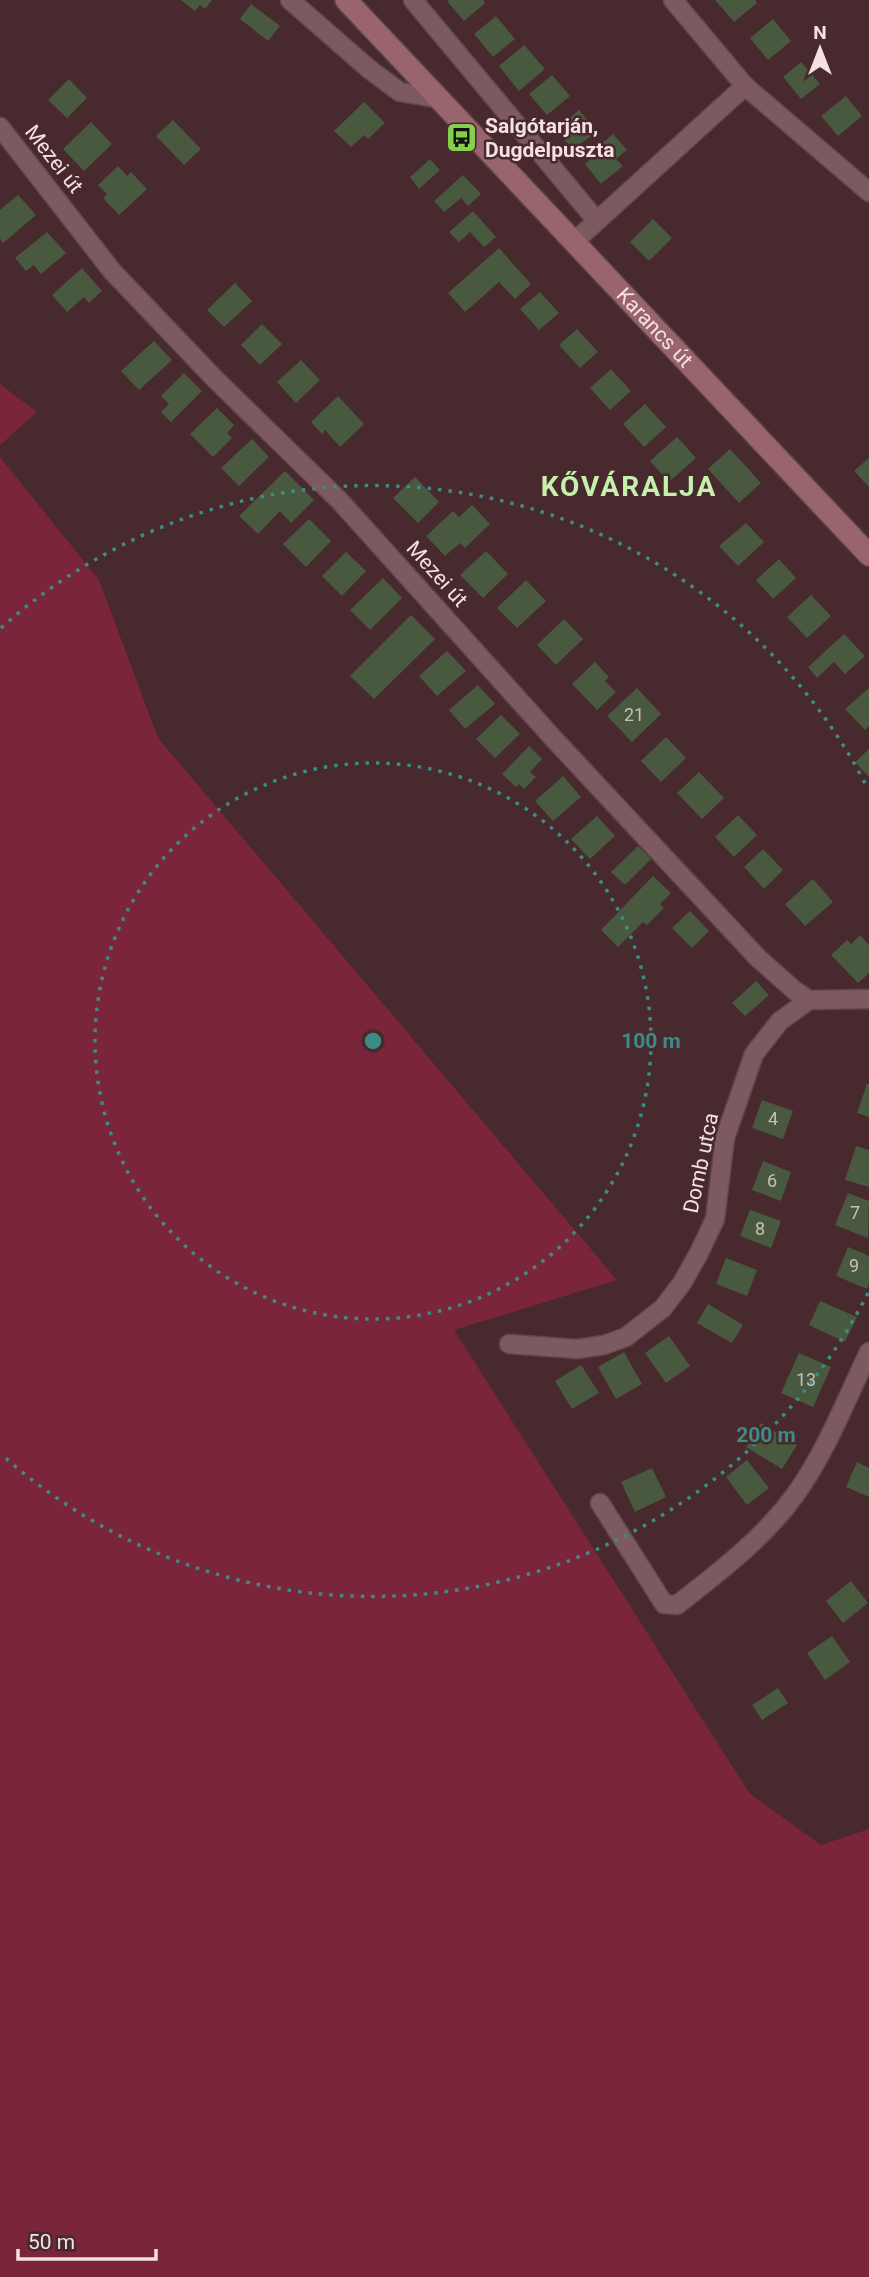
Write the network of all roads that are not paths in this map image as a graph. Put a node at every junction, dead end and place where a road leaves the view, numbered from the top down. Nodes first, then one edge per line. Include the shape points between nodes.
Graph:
1 (290, 0) edge
2 (346, 0) edge
3 (413, 0) edge
4 (673, 0) edge
5 (746, 86) junction
6 (441, 99) junction
7 (0, 127) edge
8 (869, 192) edge
9 (597, 221) junction
10 (575, 241) junction
11 (869, 555) edge
12 (869, 999) edge
13 (809, 1000) junction
14 (509, 1344) dead end
15 (869, 1352) edge
16 (600, 1503) dead end

1 - 6 street via 400,92
2 - 6 main road, Karancs út
3 - 9 street
4 - 5 street
5 - 8 street
5 - 9 street
6 - 10 main road, Karancs út
7 - 13 street, Mezei út via 112,271 339,500 758,958
9 - 10 street
10 - 11 main road, Karancs út
12 - 13 street
13 - 14 street, Domb utca via 780,1021 754,1055 725,1138 715,1219 682,1283 663,1308 625,1337 604,1345 578,1349
15 - 16 street via 794,1496 740,1556 677,1605 664,1604

